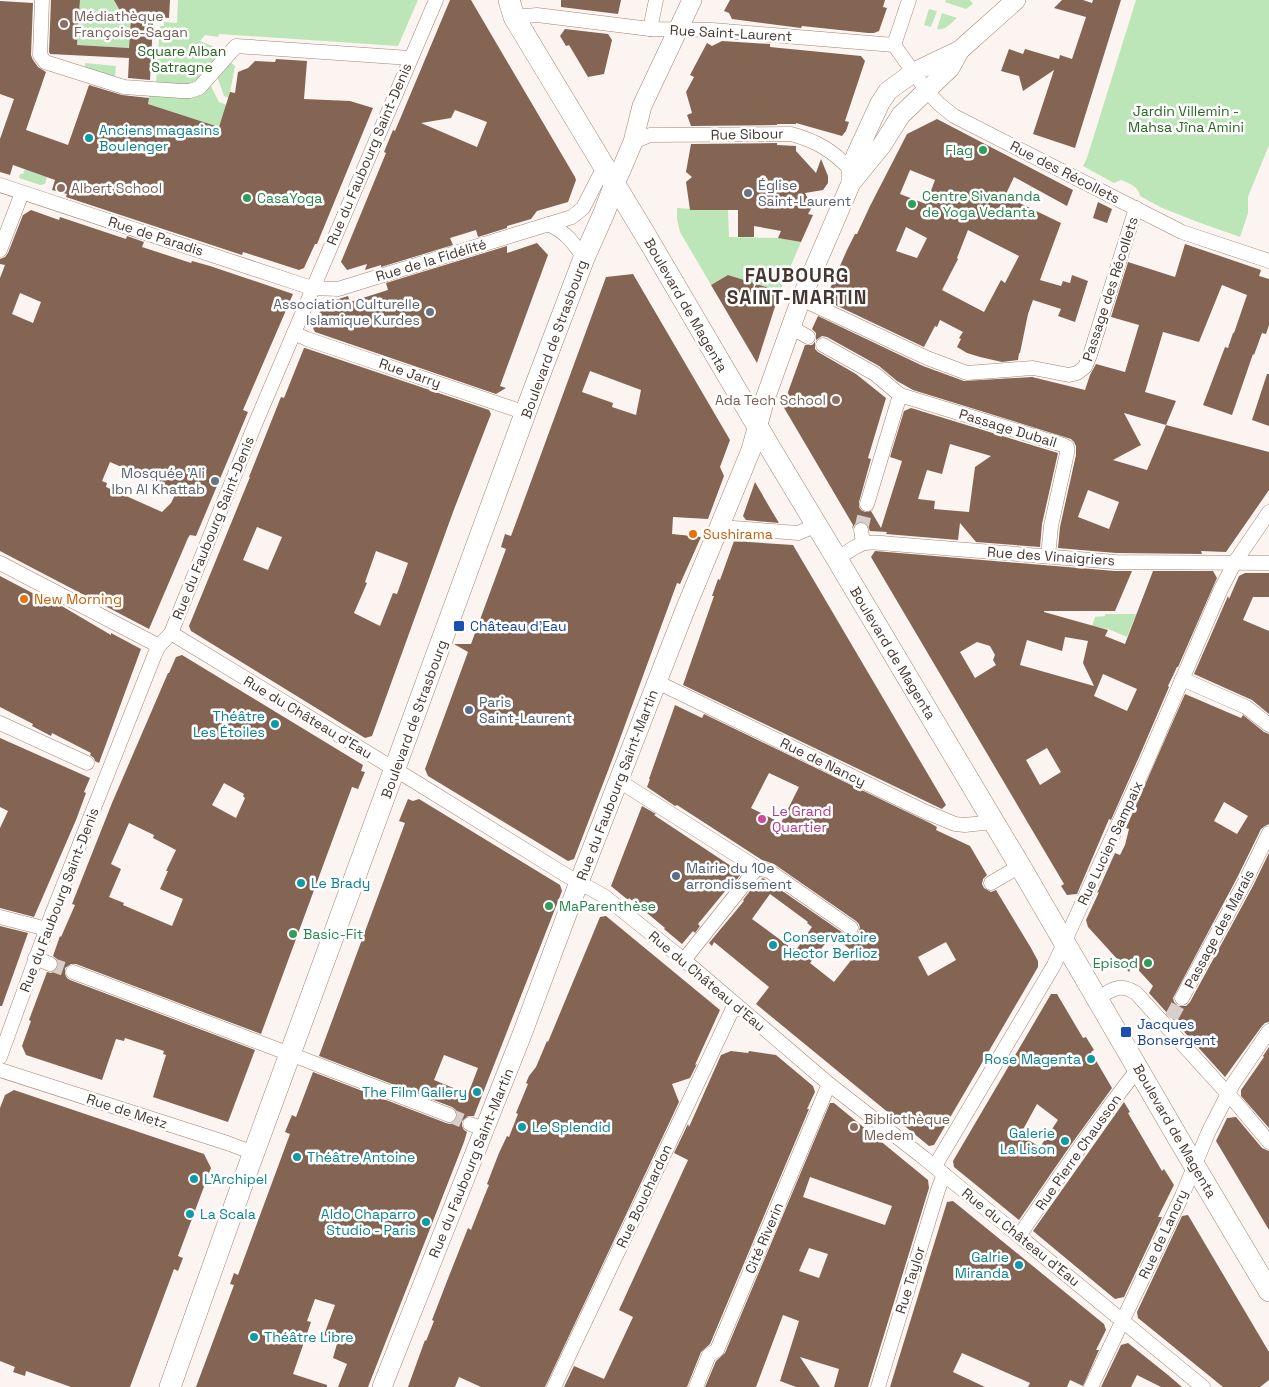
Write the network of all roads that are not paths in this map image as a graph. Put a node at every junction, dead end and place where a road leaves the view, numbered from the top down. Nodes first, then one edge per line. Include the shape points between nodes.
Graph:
1 (42, 0) edge
2 (436, 0) edge
3 (496, 0) edge
4 (656, 0) edge
5 (692, 0) edge
6 (909, 0) edge
7 (1016, 0) edge
8 (512, 8) edge
9 (650, 29) junction
10 (679, 30) junction
11 (894, 45) junction
12 (960, 50) junction
13 (410, 58) junction
14 (914, 72) junction
15 (926, 90) junction
16 (633, 142) junction
17 (605, 166) junction
18 (851, 177) junction
19 (615, 184) junction
20 (0, 185) edge
21 (22, 193) junction
22 (1136, 208) junction
23 (548, 224) junction
24 (0, 250) edge
25 (584, 258) junction
26 (1269, 261) edge
27 (312, 288) junction
28 (801, 299) junction
29 (791, 327) junction
30 (294, 333) junction
31 (808, 336) dead end
32 (823, 345) dead end
33 (900, 395) junction
34 (526, 413) junction
35 (758, 427) junction
36 (867, 504) tunnel mouth
37 (1269, 512) edge
38 (816, 525) junction
39 (720, 527) junction
40 (1048, 556) junction
41 (837, 559) junction
42 (1235, 562) junction
43 (1269, 563) edge
44 (0, 564) edge
45 (171, 633) junction
46 (159, 646) junction
47 (1182, 679) junction
48 (657, 682) junction
49 (0, 723) edge
50 (1269, 725) edge
51 (395, 770) junction
52 (108, 771) junction
53 (619, 781) junction
54 (993, 822) junction
55 (1269, 833) edge
56 (1020, 866) junction
57 (757, 868) junction
58 (579, 882) junction
59 (991, 883) dead end
60 (0, 917) edge
61 (851, 928) dead end
62 (46, 929) junction
63 (1064, 943) junction
64 (36, 958) junction
65 (684, 960) junction
66 (50, 964) tunnel mouth
67 (73, 972) tunnel mouth
68 (1097, 998) junction
69 (1182, 998) tunnel mouth
70 (735, 1004) junction
71 (1269, 1032) edge
72 (290, 1054) junction
73 (0, 1058) edge
74 (1138, 1069) junction
75 (0, 1070) edge
76 (829, 1084) junction
77 (1227, 1094) junction
78 (448, 1115) tunnel mouth
79 (1269, 1142) edge
80 (254, 1153) junction
81 (1195, 1166) junction
82 (939, 1170) junction
83 (1019, 1236) junction
84 (1269, 1291) edge
85 (1122, 1320) junction
86 (170, 1387) edge
87 (382, 1387) edge
88 (554, 1387) edge
89 (696, 1387) edge
90 (878, 1387) edge
91 (1091, 1387) edge
92 (1203, 1387) edge

1 - 13 street via 40,55 45,62 124,87 181,91 199,88 236,46
2 - 13 street, Rue du Faubourg Saint-Denis
3 - 8 main road, Boulevard de Magenta
4 - 9 street
5 - 10 main road, Boulevard de Strasbourg
6 - 11 street
7 - 12 main road, Rue du Faubourg Saint-Martin
8 - 9 street, Rue Saint-Laurent
8 - 17 main road, Boulevard de Magenta
9 - 10 street, Rue Saint-Laurent
10 - 11 street, Rue Saint-Laurent
10 - 16 main road, Boulevard de Strasbourg via 642,106
11 - 14 street
12 - 14 main road, Rue du Faubourg Saint-Martin
12 - 15 main road, Rue du Faubourg Saint-Martin via 950,68
13 - 27 street, Rue du Faubourg Saint-Denis
14 - 15 street
14 - 18 main road, Rue du Faubourg Saint-Martin via 888,91 880,103 856,155
15 - 18 main road, Rue du Faubourg Saint-Martin via 901,115 882,145
15 - 22 street, Rue des Récollets via 954,116
16 - 18 street, Rue Sibour via 650,135 791,134 825,147 839,157
16 - 19 main road, Boulevard de Strasbourg
17 - 19 main road, Boulevard de Magenta
17 - 23 street, Rue de la Fidélité via 583,208 572,217
18 - 28 main road, Rue du Faubourg Saint-Martin
19 - 25 main road, Boulevard de Strasbourg
19 - 35 main road, Boulevard de Magenta
20 - 21 street, Rue de Paradis
21 - 24 street
21 - 27 street, Rue de Paradis
22 - 26 street, Rue des Récollets via 1182,232
22 - 28 street, Passage des Récollets via 1090,355 1077,373 1069,375 1033,368 967,373 926,358
23 - 25 street via 571,240
23 - 27 street, Rue de la Fidélité via 338,288
25 - 34 main road, Boulevard de Strasbourg
27 - 30 street, Rue du Faubourg Saint-Denis
28 - 29 main road, Rue du Faubourg Saint-Martin
29 - 31 street
29 - 35 main road, Rue du Faubourg Saint-Martin
30 - 34 street, Rue Jarry
30 - 45 street, Rue du Faubourg Saint-Denis
32 - 33 street, Passage Dubail via 874,374
33 - 36 street
33 - 40 street, Passage Dubail via 1067,448
34 - 51 main road, Boulevard de Strasbourg
35 - 38 main road, Boulevard de Magenta
35 - 39 main road, Rue du Faubourg Saint-Martin
37 - 42 street, Rue Lucien Sampaix
38 - 39 street via 798,533
38 - 41 main road, Boulevard de Magenta
39 - 48 main road, Rue du Faubourg Saint-Martin
40 - 41 street, Rue des Vinaigriers via 873,542 862,536
40 - 42 street, Rue des Vinaigriers via 1116,562
41 - 54 main road, Boulevard de Magenta
42 - 43 street, Rue des Vinaigriers
42 - 47 street, Rue Lucien Sampaix
44 - 46 street
45 - 46 street, Rue du Faubourg Saint-Denis
45 - 51 street, Rue du Château d'Eau
46 - 52 street, Rue du Faubourg Saint-Denis
47 - 50 street via 1246,707
47 - 63 street, Rue Lucien Sampaix
48 - 53 main road, Rue du Faubourg Saint-Martin
48 - 54 street, Rue de Nancy via 956,824
49 - 52 street
51 - 58 street, Rue du Château d'Eau
51 - 72 main road, Boulevard de Strasbourg
52 - 62 street, Rue du Faubourg Saint-Denis
53 - 57 street
53 - 58 main road, Rue du Faubourg Saint-Martin
54 - 56 main road, Boulevard de Magenta
55 - 69 street, Passage des Marais
56 - 59 street
56 - 63 main road, Boulevard de Magenta
57 - 61 street via 769,871
57 - 65 street
58 - 65 street, Rue du Château d'Eau via 604,896
58 - 87 main road, Rue du Faubourg Saint-Martin via 524,1030 477,1127
60 - 62 street
62 - 64 street, Rue du Faubourg Saint-Denis
63 - 68 main road, Boulevard de Magenta
63 - 82 street, Rue Lucien Sampaix
64 - 66 street
64 - 73 street, Rue du Faubourg Saint-Denis
65 - 70 street, Rue du Château d'Eau
67 - 72 street
68 - 74 main road, Boulevard de Magenta
68 - 77 street via 1118,987 1127,987 1169,1022
70 - 76 street, Rue du Château d'Eau
70 - 88 street, Rue Bouchardon
71 - 77 street, Rue de Lancry
72 - 78 street
72 - 80 main road, Boulevard de Strasbourg
74 - 81 main road, Boulevard de Magenta
74 - 83 street, Rue Pierre Chausson
75 - 80 street, Rue de Metz
76 - 82 street, Rue du Château d'Eau
76 - 89 street, Cité Riverin via 717,1350 709,1354
77 - 79 street
77 - 81 street, Rue de Lancry
80 - 86 main road, Boulevard de Strasbourg
81 - 84 main road, Boulevard de Magenta
81 - 85 street, Rue de Lancry
82 - 83 street, Rue du Château d'Eau
82 - 90 street, Rue Taylor via 938,1190
83 - 85 street, Rue du Château d'Eau
85 - 91 street, Rue de Lancry
85 - 92 street, Rue du Château d'Eau

